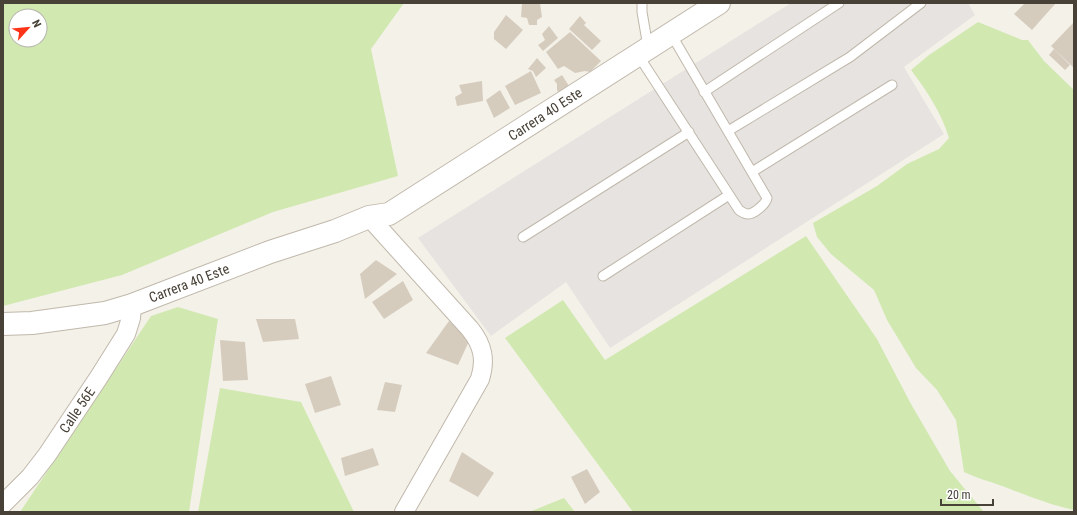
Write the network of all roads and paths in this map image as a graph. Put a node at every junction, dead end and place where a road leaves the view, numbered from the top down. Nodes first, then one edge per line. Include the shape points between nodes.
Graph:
1 (642, 3) edge
2 (719, 3) edge
3 (839, 3) edge
4 (921, 3) edge
5 (671, 34) junction
6 (643, 51) junction
7 (892, 85) dead end
8 (704, 92) junction
9 (728, 131) junction
10 (688, 132) junction
11 (752, 172) junction
12 (729, 195) junction
13 (369, 217) junction
14 (524, 237) dead end
15 (603, 276) dead end
16 (132, 304) junction
17 (3, 324) edge
18 (3, 504) edge
19 (404, 512) edge

1 - 6 lane
2 - 5 street, Carrera 40 Este
3 - 8 lane
4 - 9 lane via 850,58
5 - 6 street, Carrera 40 Este
5 - 8 lane
6 - 10 lane
6 - 13 street, Carrera 40 Este via 389,214
7 - 11 lane
8 - 9 lane
9 - 11 lane
10 - 12 lane
10 - 14 lane
11 - 12 lane via 767,198 766,202 746,214 739,210
12 - 15 lane
13 - 16 street, Carrera 40 Este
13 - 19 street via 470,329 481,345 483,354 484,363 480,379
16 - 17 street, Carrera 40 Este via 105,313
16 - 18 street, Calle 56E via 126,334 99,377 47,455 30,477

